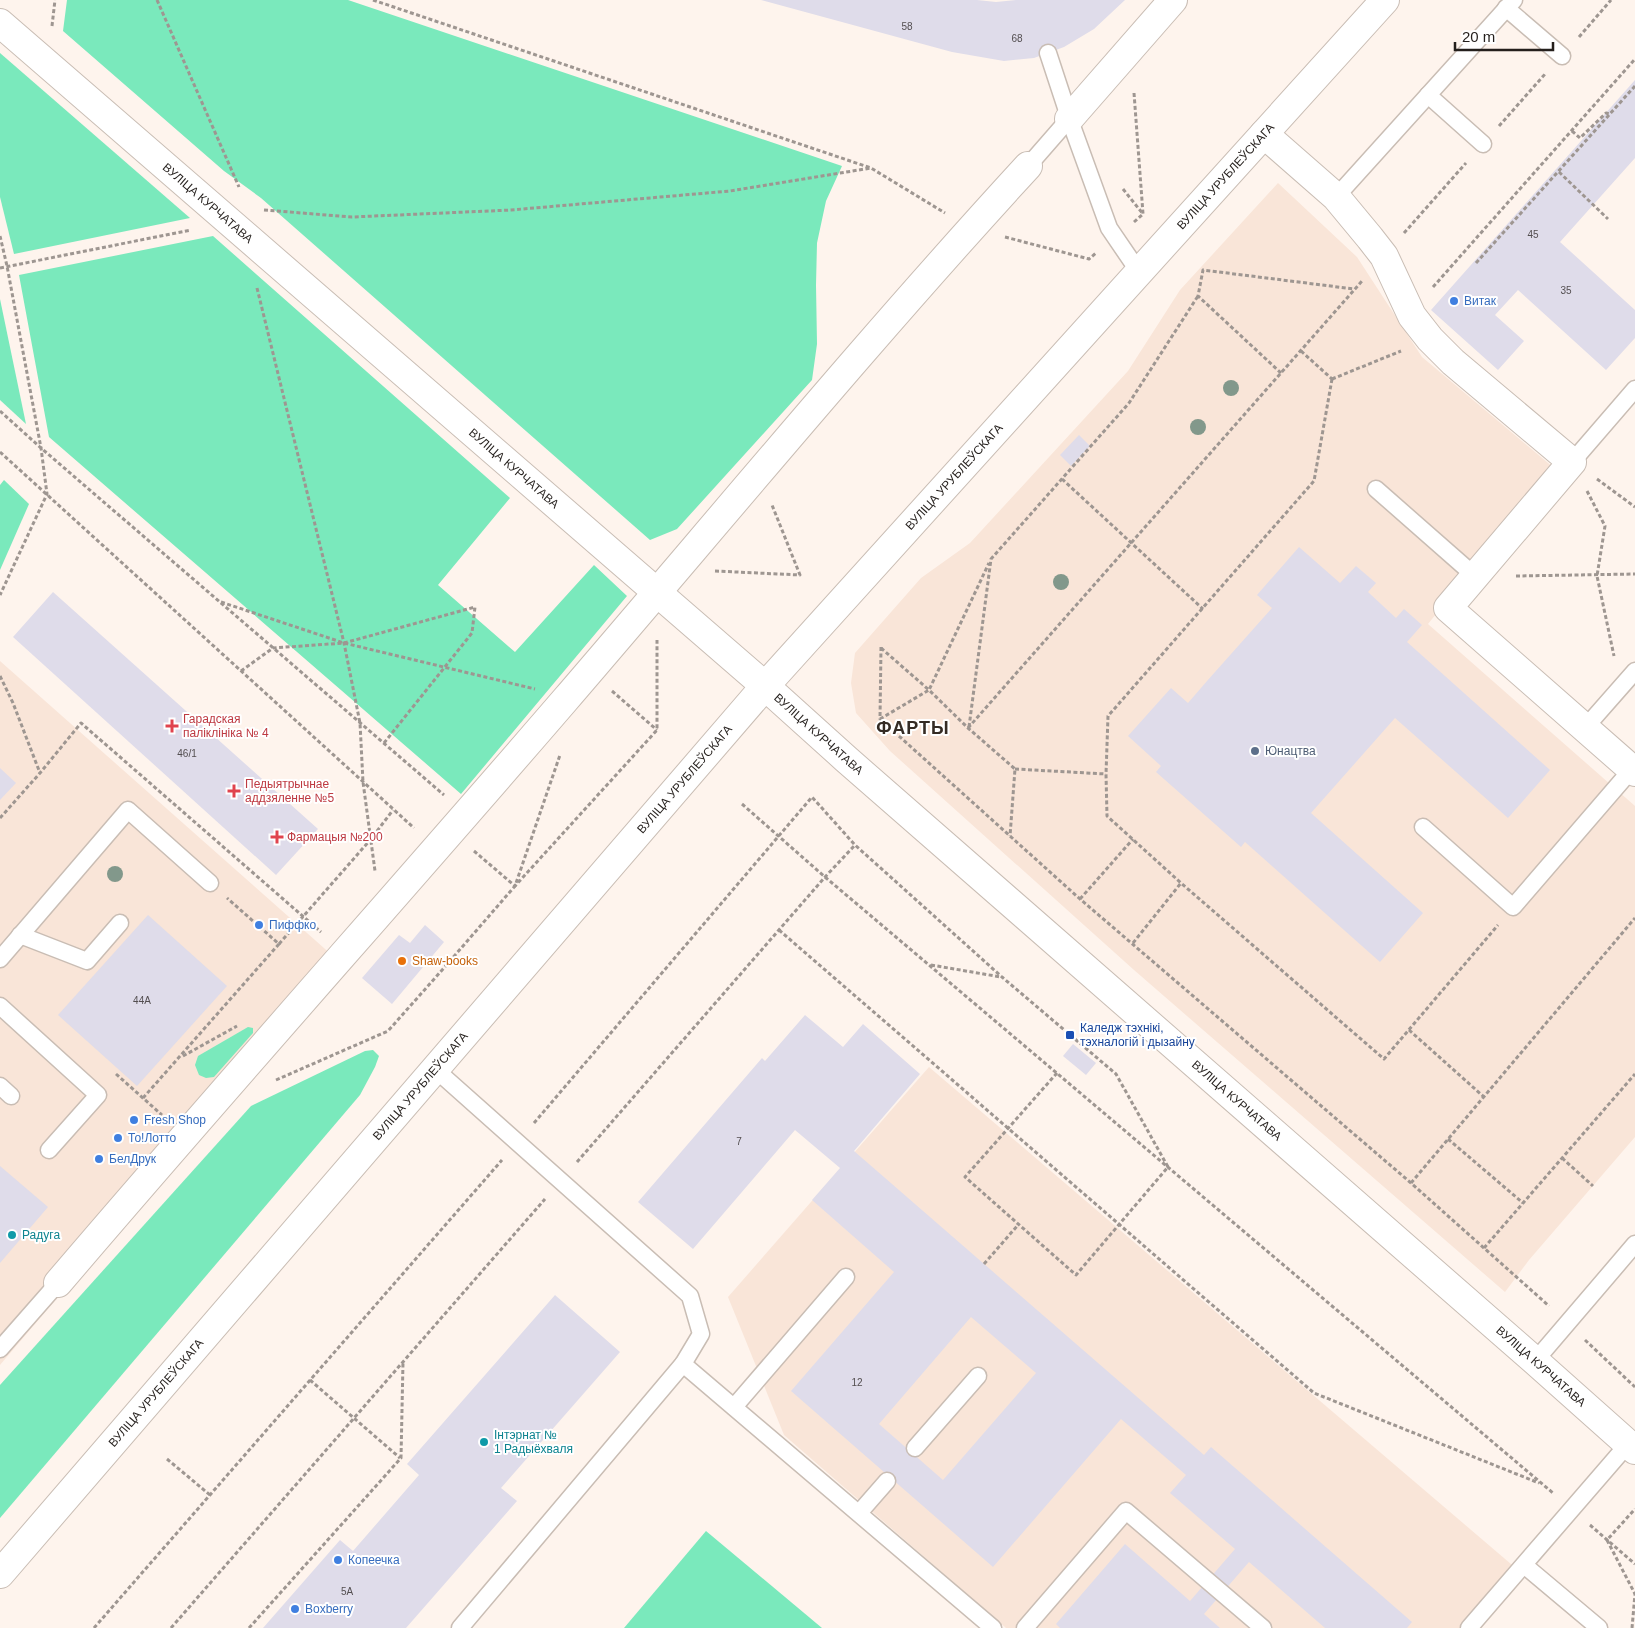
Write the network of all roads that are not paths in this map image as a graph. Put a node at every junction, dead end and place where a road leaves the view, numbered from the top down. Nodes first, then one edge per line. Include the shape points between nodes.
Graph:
1 (1173, 0) edge
2 (1385, 0) edge
3 (1510, 4) edge
4 (0, 23) edge
5 (1048, 53) dead end
6 (1562, 56) dead end
7 (1428, 95) junction
8 (1069, 119) junction
9 (1264, 134) junction
10 (1483, 144) dead end
11 (1019, 168) joint
12 (1336, 197) junction
13 (1139, 272) junction
14 (1635, 389) edge
15 (1572, 462) junction
16 (1376, 489) dead end
17 (1475, 576) junction
18 (657, 592) junction
19 (1635, 671) edge
20 (765, 686) junction
21 (1584, 729) junction
22 (1633, 770) edge
23 (1423, 827) dead end
24 (210, 883) road end
25 (120, 923) dead end
26 (20, 935) junction
27 (0, 959) edge
28 (0, 1006) edge
29 (435, 1069) junction
30 (49, 1150) dead end
31 (1635, 1244) edge
32 (846, 1277) dead end
33 (58, 1283) joint
34 (0, 1349) edge
35 (1535, 1361) junction
36 (683, 1364) junction
37 (978, 1376) dead end
38 (734, 1406) junction
39 (1632, 1447) edge
40 (915, 1448) dead end
41 (887, 1481) dead end
42 (858, 1513) junction
43 (1524, 1566) junction
44 (0, 1574) edge
45 (460, 1628) edge
46 (993, 1628) edge
47 (1025, 1628) edge
48 (1263, 1628) edge
49 (1469, 1628) edge
50 (1599, 1628) edge

1 - 8 street
2 - 9 street, ВУЛІЦА УРУБЛЕЎСКАГА
3 - 6 lane
3 - 7 lane
4 - 18 street, ВУЛІЦА КУРЧАТАВА
5 - 8 lane
7 - 10 lane
7 - 12 lane
8 - 11 lane
8 - 13 lane via 1109,228
9 - 12 street
9 - 13 street, ВУЛІЦА УРУБЛЕЎСКАГА
11 - 18 street
12 - 15 street via 1384,256 1412,316 1430,339
13 - 20 street, ВУЛІЦА УРУБЛЕЎСКАГА
14 - 15 lane
15 - 17 street
16 - 17 lane
17 - 21 street via 1448,608
18 - 20 street, ВУЛІЦА КУРЧАТАВА
18 - 33 street
19 - 21 lane
20 - 29 street, ВУЛІЦА УРУБЛЕЎСКАГА
20 - 35 street, ВУЛІЦА КУРЧАТАВА
21 - 22 street
22 - 23 lane via 1513,908
24 - 26 lane via 128,810
25 - 26 lane via 87,961
26 - 27 lane
28 - 30 lane via 98,1094
29 - 36 lane via 690,1296 702,1334
29 - 44 street, ВУЛІЦА УРУБЛЕЎСКАГА
31 - 35 lane
32 - 38 lane
33 - 34 lane
35 - 39 street, ВУЛІЦА КУРЧАТАВА
36 - 38 lane
36 - 45 lane
37 - 40 lane
38 - 42 lane
39 - 43 lane
41 - 42 lane
42 - 46 lane
43 - 49 lane
43 - 50 lane
47 - 48 lane via 1126,1511

